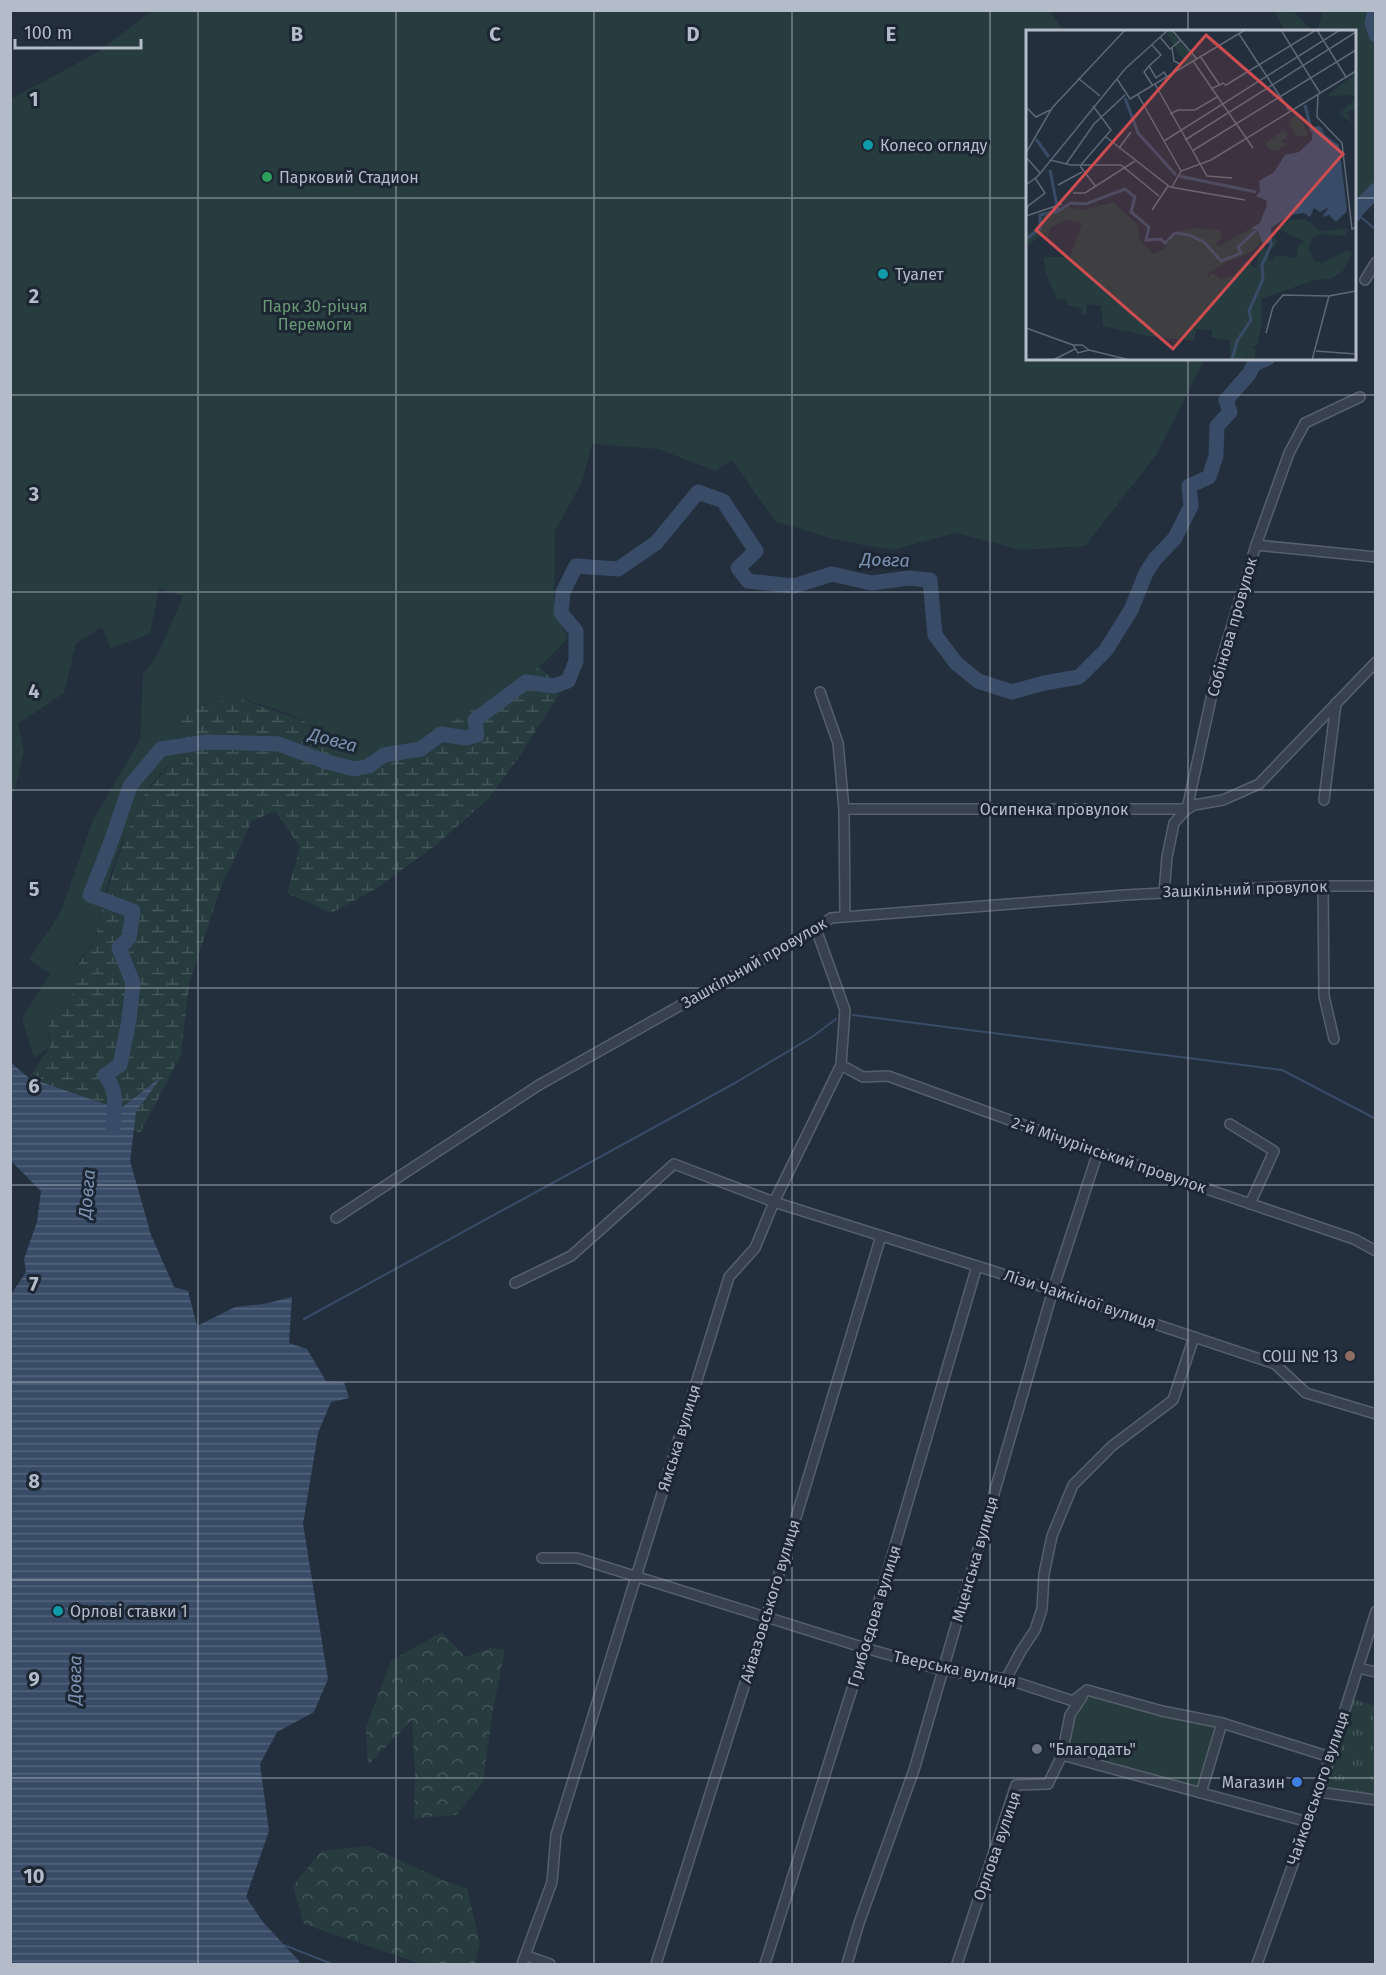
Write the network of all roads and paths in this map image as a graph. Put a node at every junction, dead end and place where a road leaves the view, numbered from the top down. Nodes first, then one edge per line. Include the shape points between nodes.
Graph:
1 (1376, 262) edge
2 (1365, 280) dead end
3 (1360, 397) dead end
4 (1256, 545) junction
5 (1376, 557) edge
6 (1376, 662) edge
7 (820, 692) dead end
8 (1336, 703) junction
9 (1324, 800) dead end
10 (1187, 809) junction
11 (844, 810) junction
12 (1323, 886) junction
13 (1376, 886) edge
14 (1164, 893) junction
15 (845, 915) junction
16 (816, 929) junction
17 (1334, 1039) dead end
18 (841, 1065) junction
19 (1230, 1124) dead end
20 (1098, 1152) junction
21 (774, 1202) junction
22 (1250, 1203) junction
23 (336, 1218) dead end
24 (881, 1236) junction
25 (1376, 1251) edge
26 (977, 1266) junction
27 (515, 1283) dead end
28 (1053, 1290) junction
29 (1194, 1337) junction
30 (1376, 1414) edge
31 (542, 1558) dead end
32 (635, 1576) junction
33 (1376, 1611) edge
34 (766, 1617) junction
35 (865, 1648) junction
36 (1358, 1668) junction
37 (942, 1670) junction
38 (1376, 1672) edge
39 (1006, 1679) junction
40 (1087, 1690) junction
41 (1222, 1724) junction
42 (1062, 1755) junction
43 (1330, 1757) junction
44 (1319, 1792) junction
45 (1201, 1793) junction
46 (1376, 1800) edge
47 (1308, 1822) junction
48 (524, 1960) edge
49 (550, 1965) edge
50 (656, 1965) edge
51 (765, 1965) edge
52 (847, 1965) edge
53 (957, 1965) edge
54 (1257, 1965) edge

1 - 2 street
3 - 4 street, Собінова провулок via 1305,423 1289,453
4 - 5 street
4 - 10 street, Собінова провулок via 1214,685
6 - 8 street
7 - 11 street via 838,743
8 - 9 street
8 - 10 street, Осипенка провулок via 1259,784 1223,800
10 - 11 street, Осипенка провулок
10 - 14 street, Собінова провулок via 1174,823
11 - 15 street
12 - 13 street, Зашкільний провулок
12 - 14 street, Зашкільний провулок
12 - 17 street via 1324,996
14 - 15 street, Зашкільний провулок
15 - 16 street, Зашкільний провулок via 831,918
16 - 18 street, Ямська вулиця via 844,1010
16 - 23 street, Зашкільний провулок via 539,1085
18 - 20 street, 2-й Мічурінський провулок via 863,1077 888,1076
18 - 21 street, Ямська вулиця
19 - 22 street via 1274,1151
20 - 22 street, 2-й Мічурінський провулок
20 - 28 street, Мценська вулиця
21 - 24 street, Лізи Чайкіної вулиця
21 - 27 street, Лізи Чайкіної вулиця via 674,1164 571,1256
21 - 32 street, Ямська вулиця via 755,1248 729,1277
22 - 25 street, 2-й Мічурінський провулок via 1354,1239
24 - 26 street, Лізи Чайкіної вулиця
24 - 34 street, Айвазовського вулиця
26 - 28 street, Лізи Чайкіної вулиця
26 - 35 street, Грибоєдова вулиця
28 - 29 street, Лізи Чайкіної вулиця
28 - 37 street, Мценська вулиця
29 - 30 street, Лізи Чайкіної вулиця via 1275,1364 1306,1393
29 - 39 street via 1173,1401 1112,1446 1073,1485 1053,1536 1039,1620
31 - 32 street, Тверська вулиця via 577,1558
32 - 34 street, Тверська вулиця
32 - 48 street, Ямська вулиця via 556,1835 552,1882
33 - 36 street, Чайковського вулиця
34 - 35 street, Тверська вулиця
34 - 50 street, Айвазовського вулиця
35 - 37 street, Тверська вулиця
35 - 51 street, Грибоєдова вулиця
36 - 38 street
36 - 43 street, Чайковського вулиця
37 - 39 street, Тверська вулиця
37 - 52 street, Мценська вулиця via 914,1770
39 - 40 street, Тверська вулиця via 1073,1701
40 - 41 street
40 - 42 street, Орлова вулиця via 1070,1715
41 - 43 street
41 - 45 street
42 - 45 street
42 - 53 street, Орлова вулиця via 1048,1784 1016,1785
43 - 44 street, Чайковського вулиця
44 - 46 street
44 - 47 street, Чайковського вулиця
45 - 47 street
47 - 54 street, Чайковського вулиця
48 - 49 street

